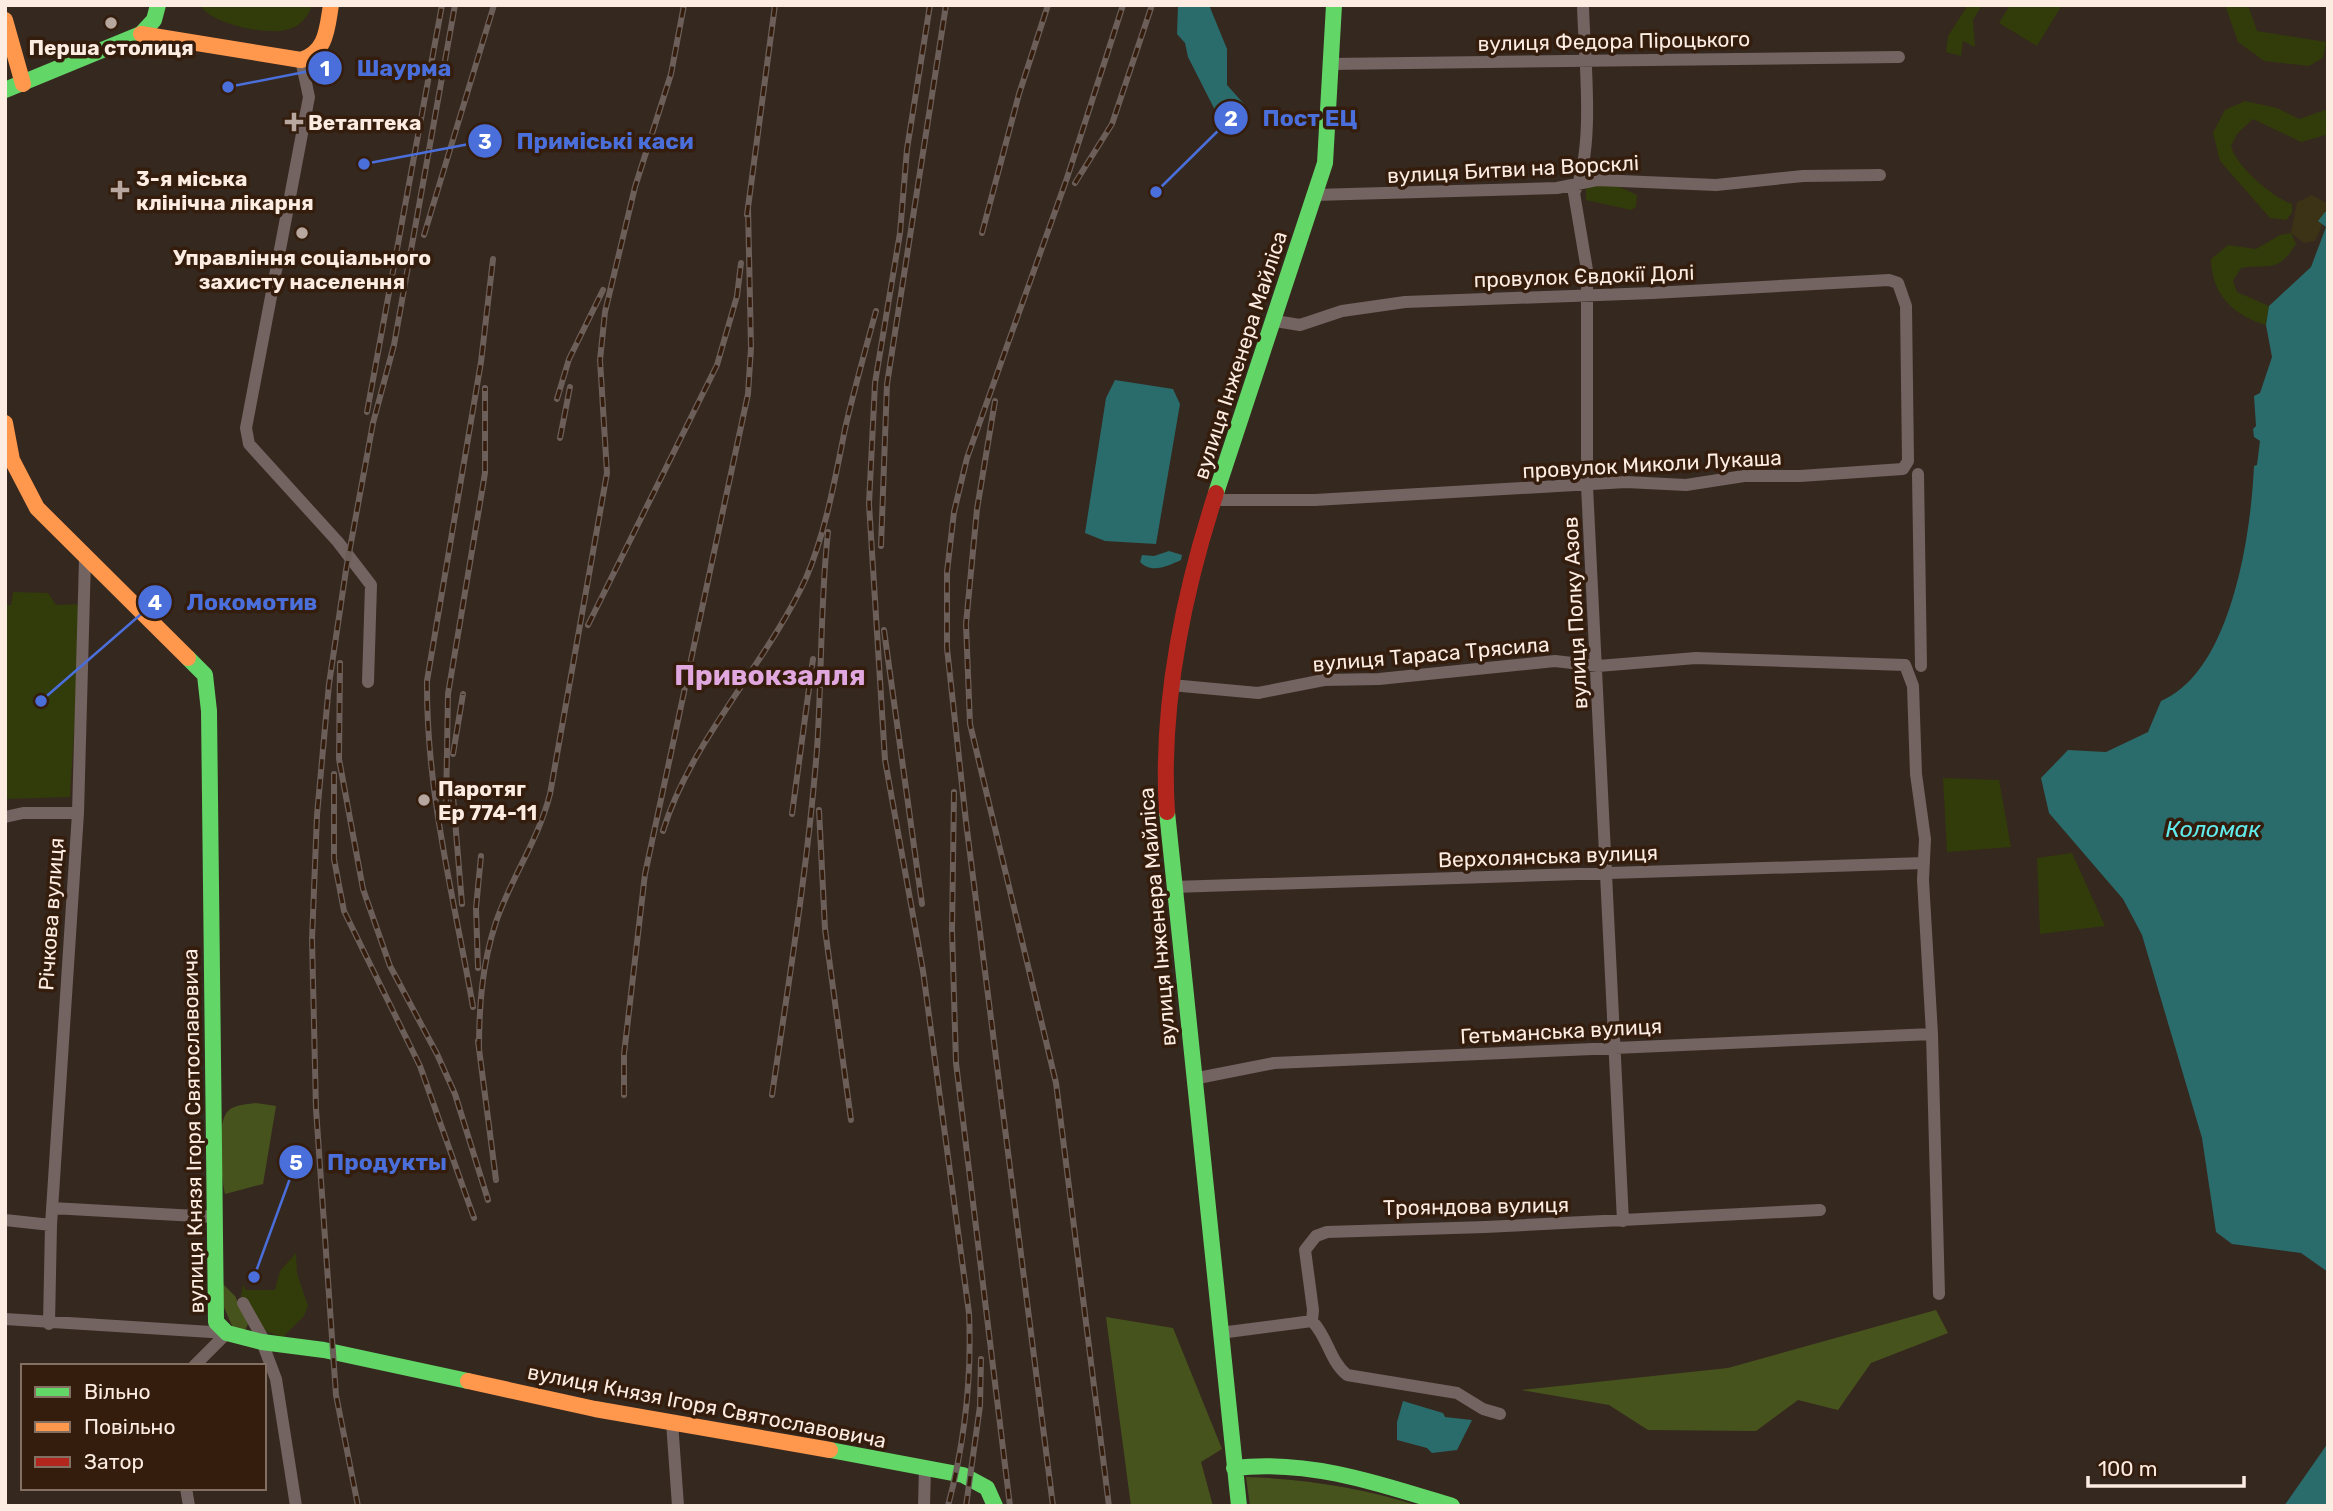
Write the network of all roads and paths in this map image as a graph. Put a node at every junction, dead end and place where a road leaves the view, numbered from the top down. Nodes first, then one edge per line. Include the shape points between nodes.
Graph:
1 (158, 5) edge
2 (331, 5) edge
3 (1334, 5) edge
4 (1583, 5) edge
5 (5, 20) edge
6 (141, 34) junction
7 (1899, 57) dead end
8 (301, 60) junction
9 (1584, 60) junction
10 (1330, 64) junction
11 (23, 84) junction
12 (5, 90) edge
13 (1880, 175) dead end
14 (1579, 182) junction
15 (1314, 195) junction
16 (1898, 283) joint
17 (1586, 295) junction
18 (1275, 320) junction
19 (5, 423) edge
20 (1918, 474) dead end
21 (1587, 486) junction
22 (1214, 500) junction
23 (85, 559) junction
24 (1598, 666) junction
25 (1921, 666) dead end
26 (368, 682) dead end
27 (1171, 685) junction
28 (78, 813) junction
29 (5, 817) edge
30 (1924, 863) junction
31 (1608, 873) junction
32 (1173, 887) junction
33 (1932, 1034) junction
34 (1614, 1048) junction
35 (1194, 1079) junction
36 (52, 1208) junction
37 (1820, 1210) dead end
38 (214, 1217) junction
39 (5, 1220) edge
40 (1623, 1221) junction
41 (51, 1225) junction
42 (1939, 1294) dead end
43 (243, 1303) dead end
44 (5, 1319) edge
45 (1311, 1321) junction
46 (49, 1324) junction
47 (227, 1333) junction
48 (1220, 1333) junction
49 (264, 1342) junction
50 (196, 1364) edge
51 (1500, 1414) dead end
52 (672, 1423) junction
53 (925, 1468) junction
54 (1234, 1468) junction
55 (296, 1506) edge
56 (678, 1506) edge
57 (924, 1506) edge
58 (995, 1506) edge
59 (1239, 1506) edge
60 (1452, 1506) edge

1 - 6 street via 154,20
2 - 8 street via 321,50 314,58
3 - 10 street, вулиця Інженера Майліса
4 - 9 street, вулиця Полку Азов
5 - 11 street
6 - 8 street
6 - 11 street
7 - 9 street, вулиця Федора Піроцького
8 - 26 street via 309,97 246,428 249,444 340,544 371,586
9 - 10 street, вулиця Федора Піроцького
9 - 14 street, вулиця Полку Азов via 1586,131
10 - 15 street, вулиця Інженера Майліса via 1325,163
11 - 12 street
13 - 14 street, вулиця Битви на Ворсклі via 1803,176 1716,185
14 - 15 street, вулиця Битви на Ворсклі via 1558,188
14 - 17 street, вулиця Полку Азов via 1574,193 1587,270
15 - 18 street, вулиця Інженера Майліса
16 - 17 street, провулок Євдокії Долі
16 - 21 street, провулок Миколи Лукаша via 1906,306 1907,333 1909,443 1903,469 1744,476 1705,484
17 - 18 street, провулок Євдокії Долі via 1405,302 1342,311 1300,325
17 - 21 street, вулиця Полку Азов
18 - 22 street, вулиця Інженера Майліса
19 - 23 street, вулиця Князя Ігоря Святославовича via 12,460 37,508
20 - 25 street
21 - 22 street, провулок Миколи Лукаша via 1315,500
21 - 24 street, вулиця Полку Азов
22 - 27 street, вулиця Інженера Майліса via 1184,610
23 - 28 street, Річкова вулиця
23 - 38 street, вулиця Князя Ігоря Святославовича via 205,675
24 - 27 street, вулиця Тараса Трясила via 1521,663 1379,679 1324,680 1258,693
24 - 30 street, вулиця Тараса Трясила via 1696,658 1905,665 1913,686
24 - 31 street, вулиця Полку Азов
27 - 32 street, вулиця Інженера Майліса via 1165,779
28 - 29 street
28 - 36 street, Річкова вулиця
30 - 31 street, Верхолянська вулиця
30 - 33 street
31 - 32 street, Верхолянська вулиця
31 - 34 street, вулиця Полку Азов
32 - 35 street, вулиця Інженера Майліса
33 - 34 street, Гетьманська вулиця
33 - 42 street
34 - 35 street, Гетьманська вулиця via 1273,1063
34 - 40 street, вулиця Полку Азов
35 - 48 street, вулиця Інженера Майліса
36 - 38 street
36 - 41 street, Річкова вулиця
37 - 40 street, Трояндова вулиця
38 - 47 street, вулиця Князя Ігоря Святославовича via 216,1322
39 - 41 street
40 - 45 street, Трояндова вулиця via 1327,1232 1316,1236 1305,1250
41 - 46 street, Річкова вулиця
43 - 49 street
44 - 46 street
45 - 48 street
45 - 51 street via 1347,1376 1457,1393
46 - 47 street
47 - 49 street, вулиця Князя Ігоря Святославовича
47 - 50 street
48 - 54 street, вулиця Інженера Майліса
49 - 52 street, вулиця Князя Ігоря Святославовича via 324,1350
49 - 55 street via 276,1379
52 - 53 street, вулиця Князя Ігоря Святославовича
52 - 56 street
53 - 57 street
53 - 58 street, вулиця Князя Ігоря Святославовича via 981,1482
54 - 59 street, вулиця Інженера Майліса
54 - 60 street via 1281,1466 1376,1482

